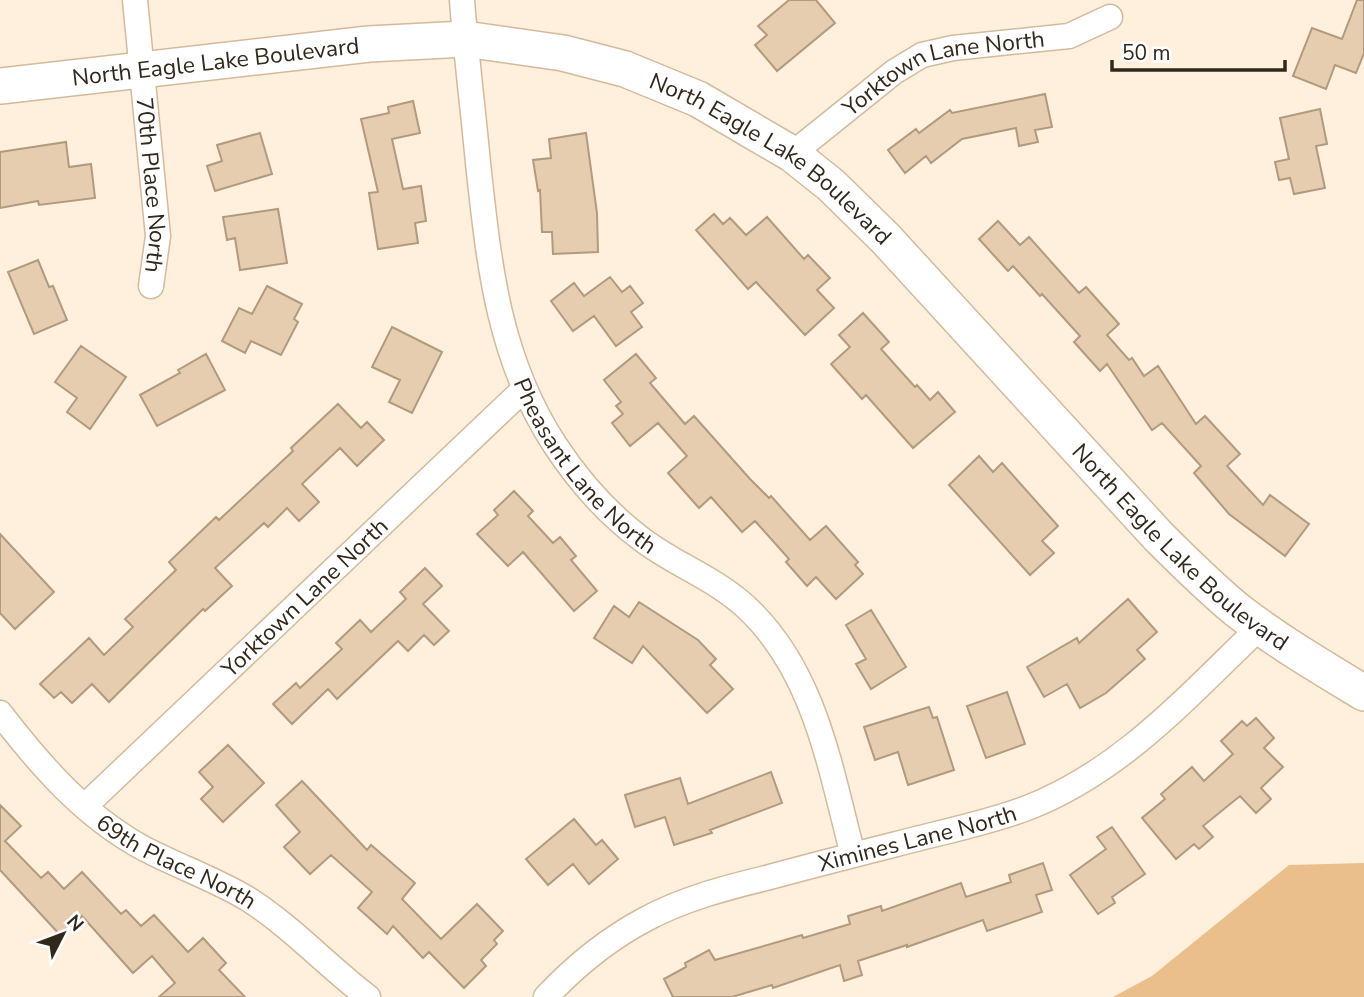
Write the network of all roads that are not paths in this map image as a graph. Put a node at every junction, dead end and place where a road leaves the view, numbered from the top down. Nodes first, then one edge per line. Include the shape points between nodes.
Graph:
1 (135, 0) edge
2 (462, 0) edge
3 (1110, 17) dead end
4 (465, 39) junction
5 (143, 68) junction
6 (0, 86) edge
7 (792, 154) junction
8 (151, 286) dead end
9 (524, 389) junction
10 (1260, 627) junction
11 (1364, 693) edge
12 (0, 713) edge
13 (85, 806) junction
14 (853, 855) junction
15 (368, 997) edge
16 (546, 997) edge

1 - 5 street, 70th Place North
2 - 4 street, Pheasant Lane North
3 - 7 street, Yorktown Lane North via 1069,36 922,55
4 - 5 street, North Eagle Lake Boulevard via 369,44
4 - 7 street, North Eagle Lake Boulevard via 563,53 625,69 698,99
4 - 9 street, Pheasant Lane North via 494,289
5 - 6 street, North Eagle Lake Boulevard
5 - 8 street, 70th Place North via 158,236
7 - 10 street, North Eagle Lake Boulevard via 886,240 1158,536 1202,580
9 - 13 street, Yorktown Lane North
9 - 14 street, Pheasant Lane North via 554,443 596,498 640,539 716,583 775,638 802,684 821,734
10 - 11 street, North Eagle Lake Boulevard
10 - 14 street, Ximines Lane North via 1153,729 1114,762 1070,788 1028,808
12 - 13 street, 69th Place North via 52,777
13 - 15 street, 69th Place North via 142,847 247,899
14 - 16 street, Ximines Lane North via 670,907 594,951

